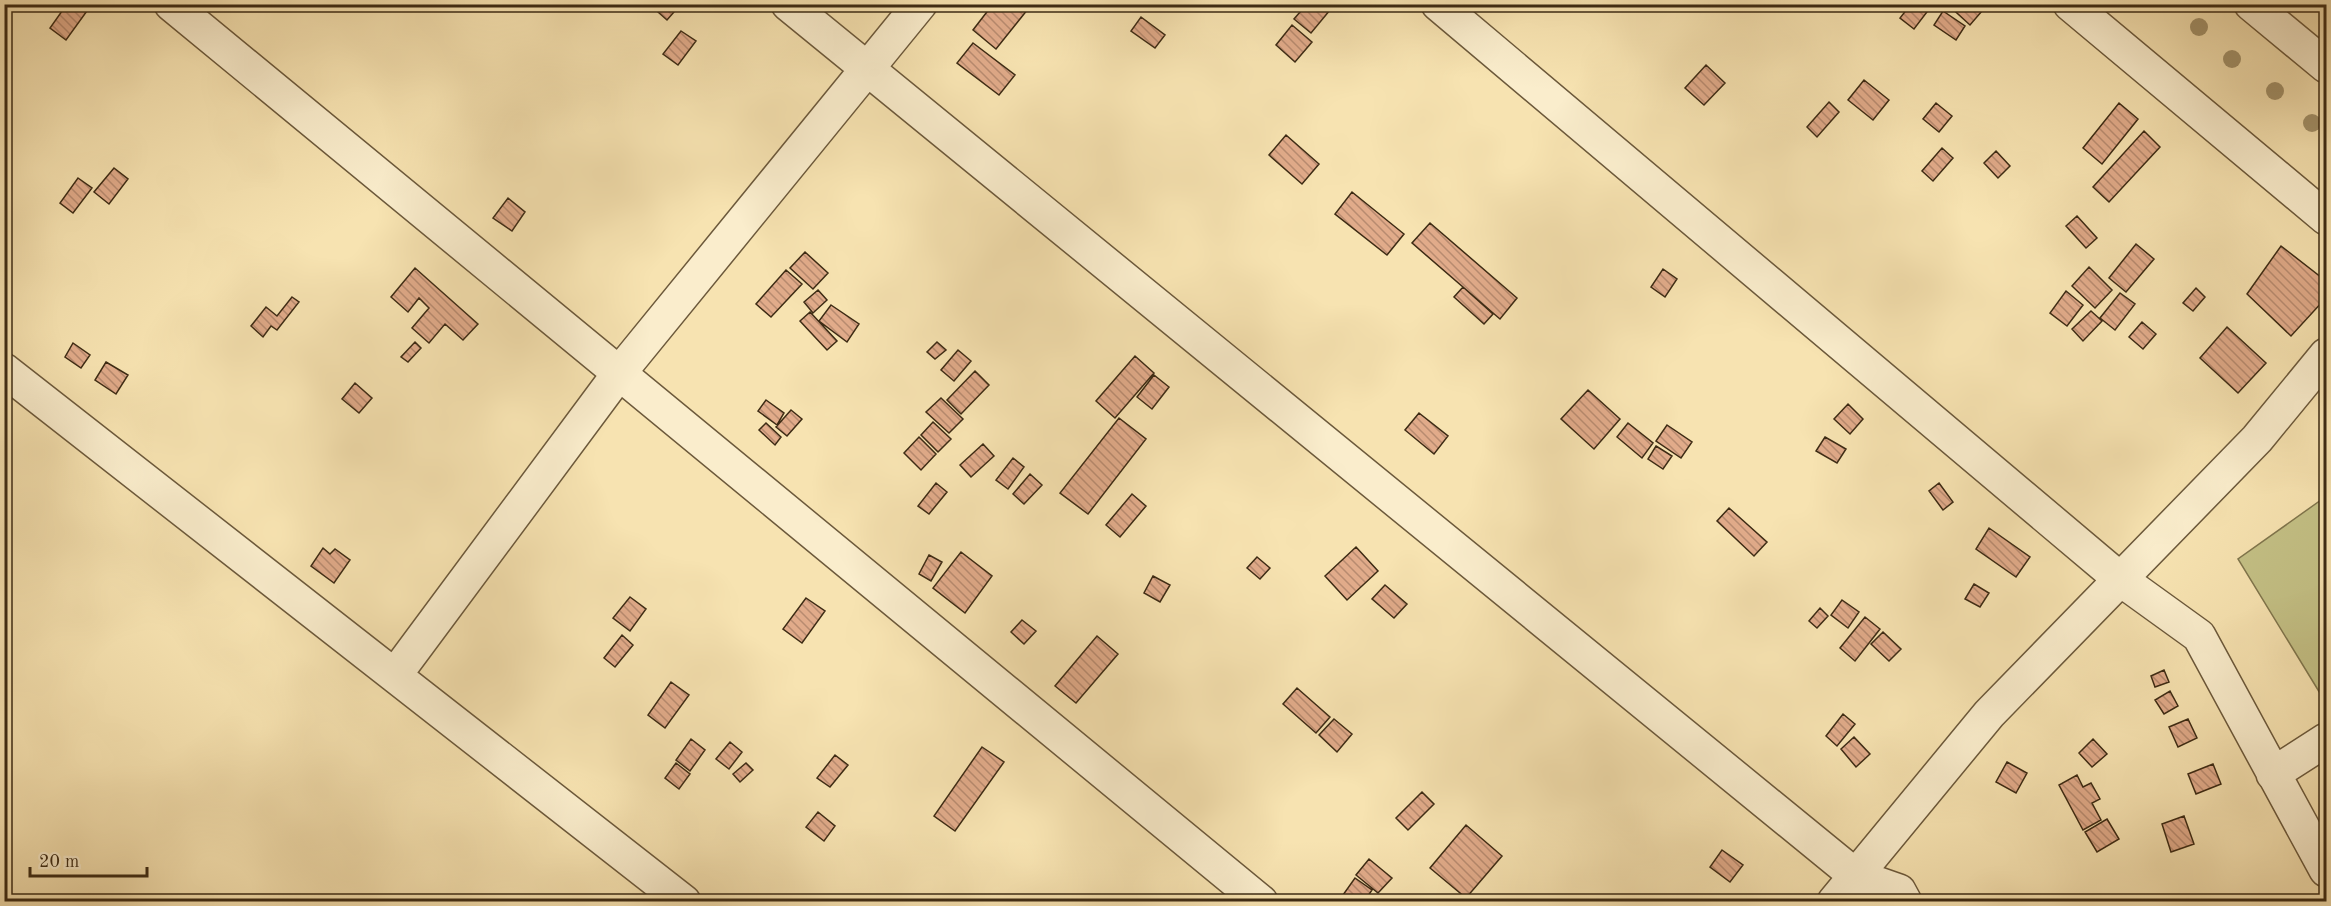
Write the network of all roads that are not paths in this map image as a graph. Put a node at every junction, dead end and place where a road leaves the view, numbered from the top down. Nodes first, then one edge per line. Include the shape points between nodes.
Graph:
1 (171, 4) edge
2 (789, 4) edge
3 (920, 4) edge
4 (1438, 4) edge
5 (2070, 4) edge
6 (2251, 4) edge
7 (2326, 66) edge
8 (867, 69) junction
9 (2326, 218) edge
10 (2326, 355) edge
11 (4, 370) edge
12 (620, 372) junction
13 (2120, 579) junction
14 (395, 675) junction
15 (2326, 740) edge
16 (2273, 774) junction
17 (2326, 870) edge
18 (1856, 876) junction
19 (684, 902) edge
20 (1261, 902) edge
21 (1834, 902) edge
22 (1905, 902) edge

1 - 12 street
2 - 8 street
3 - 8 street
4 - 13 street
5 - 9 street
6 - 7 street
8 - 12 street
8 - 18 street
10 - 13 street via 2256,439
11 - 14 street
12 - 14 street
12 - 20 street
13 - 16 street via 2199,636
13 - 18 street via 1989,714
14 - 19 street
15 - 16 street
16 - 17 street
18 - 21 street
18 - 22 street via 1899,891

